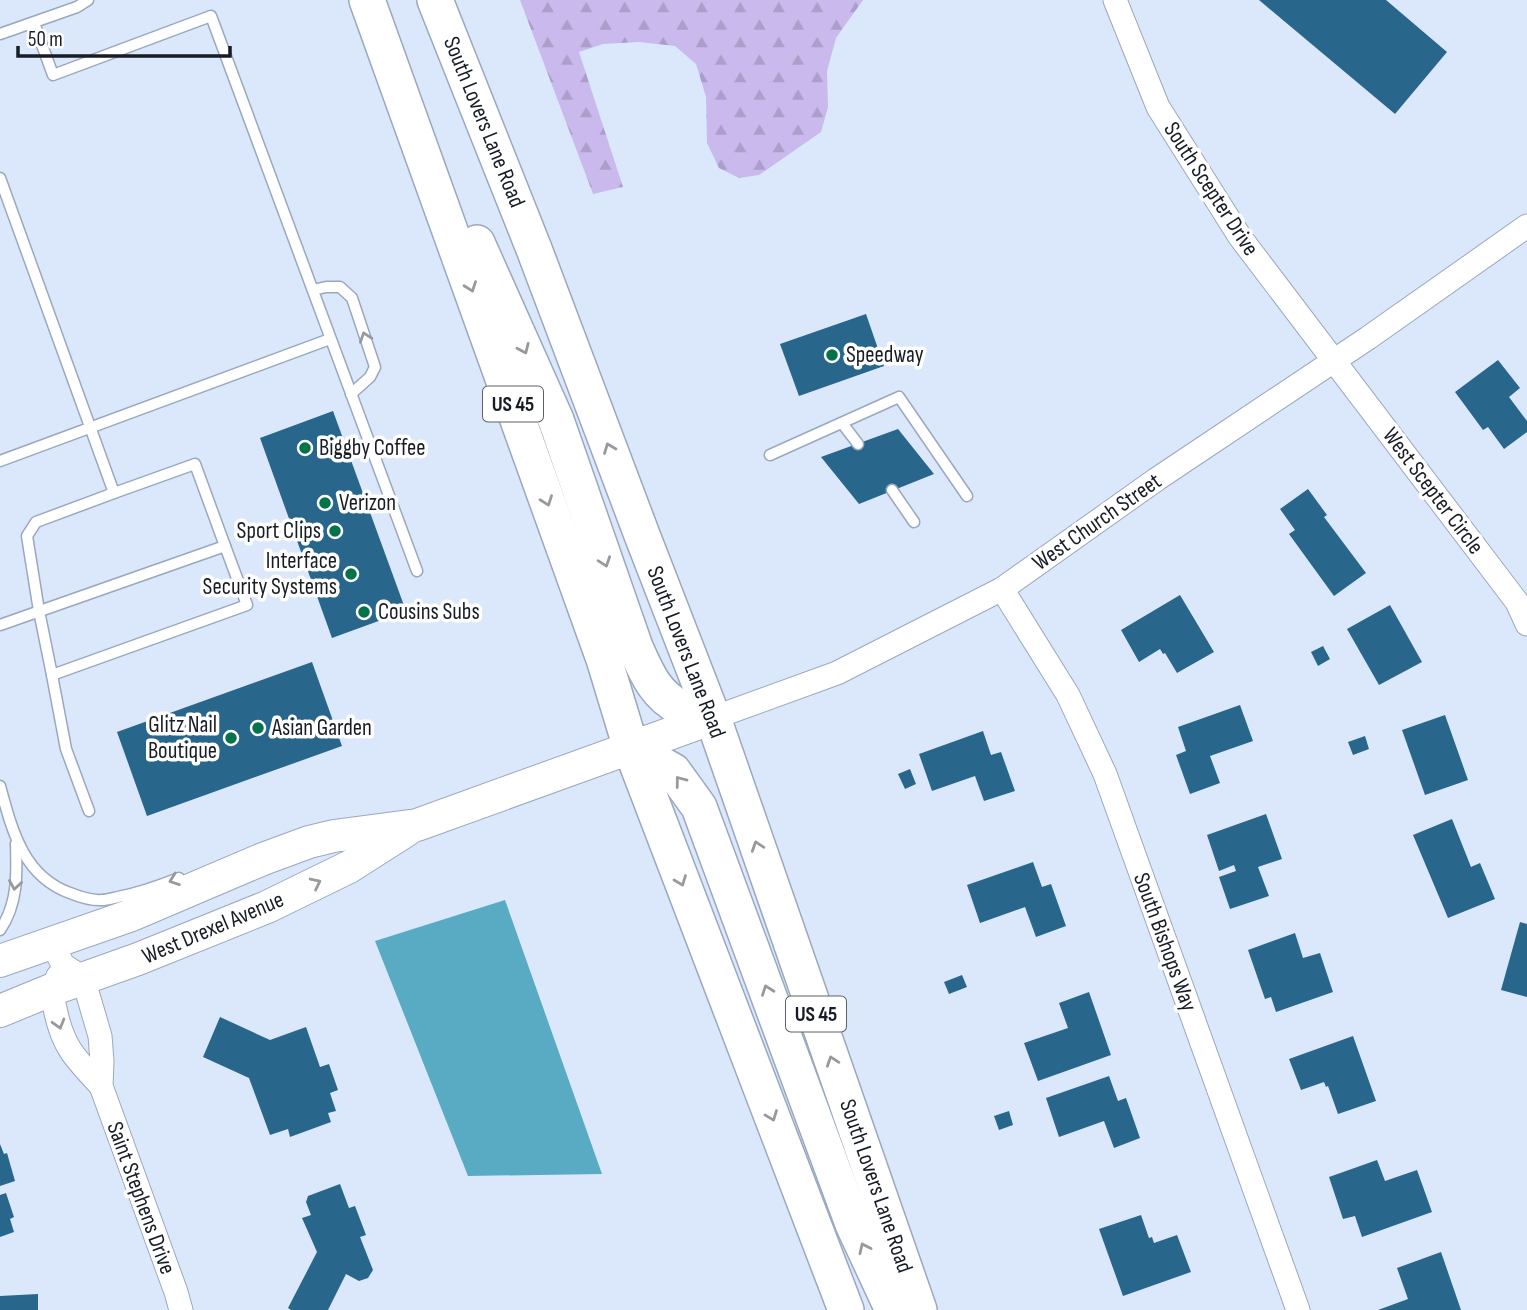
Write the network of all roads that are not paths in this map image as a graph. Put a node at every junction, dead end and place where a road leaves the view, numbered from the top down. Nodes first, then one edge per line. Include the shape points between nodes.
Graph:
1 (88, 0) edge
2 (367, 0) edge
3 (435, 0) edge
4 (1115, 0) edge
5 (34, 23) junction
6 (0, 34) edge
7 (408, 112) junction
8 (0, 178) edge
9 (1527, 226) edge
10 (313, 290) junction
11 (330, 339) junction
12 (1334, 362) junction
13 (351, 394) junction
14 (842, 423) junction
15 (91, 428) junction
16 (858, 444) dead end
17 (770, 455) dead end
18 (0, 461) edge
19 (892, 490) dead end
20 (114, 493) junction
21 (967, 496) dead end
22 (914, 522) dead end
23 (225, 545) junction
24 (417, 570) dead end
25 (1002, 589) junction
26 (39, 611) junction
27 (1527, 624) edge
28 (0, 625) edge
29 (52, 675) junction
30 (713, 718) junction
31 (631, 748) junction
32 (0, 786) edge
33 (89, 811) dead end
34 (416, 825) junction
35 (15, 837) junction
36 (309, 842) junction
37 (248, 853) dead end
38 (190, 882) junction
39 (0, 930) edge
40 (0, 961) edge
41 (62, 969) junction
42 (0, 1011) edge
43 (101, 1086) junction
44 (181, 1310) edge
45 (846, 1310) edge
46 (893, 1310) edge
47 (919, 1310) edge
48 (1298, 1310) edge

1 - 5 lane
2 - 7 main road, US 45
30 -> 3 main road, South Lovers Lane Road / US 45
4 - 12 street, South Scepter Drive via 1158,107 1240,237
5 - 6 lane
5 - 10 lane via 53,75 211,16
7 -> 30 main road via 463,212 556,420 648,677 682,709
7 -> 31 main road, US 45 via 604,659
8 - 15 lane
9 - 12 street, West Church Street
10 - 11 lane
13 -> 10 lane via 375,367 352,298 340,287
11 - 13 lane
11 - 15 lane
12 - 25 street, West Church Street
12 - 27 street, West Scepter Circle via 1517,602
13 - 24 lane
14 - 16 lane
14 - 17 lane
14 - 21 lane via 899,397
15 - 18 lane
15 - 20 lane
19 - 22 lane
20 - 23 lane via 195,464
20 - 26 lane via 36,522 27,536
23 - 26 lane
23 - 29 lane via 247,605
25 - 30 street, West Church Street via 837,673
25 - 48 street, South Bishops Way via 1068,695 1105,774
26 - 28 lane
26 - 29 lane
29 - 33 lane via 66,749
30 - 31 street, West Church Street
47 -> 30 main road, South Lovers Lane Road / US 45
31 - 34 street, West Drexel Avenue
31 -> 45 main road, US 45
46 -> 31 main road via 853,1224 699,807 673,771
32 - 35 lane
34 - 36 street, West Drexel Avenue
41 -> 34 street, West Drexel Avenue via 138,959 267,907 349,867
38 -> 35 lane via 102,900 82,897 57,889 41,877
35 -> 39 lane via 17,876 11,909
36 - 37 lane via 269,845
36 - 38 street, West Drexel Avenue
38 - 41 street, West Drexel Avenue via 129,916
40 - 41 street, West Drexel Avenue
41 - 42 street, West Drexel Avenue
41 - 43 street via 100,1036
41 -> 43 street via 58,1021 66,1046
43 - 44 street, Saint Stephens Drive

